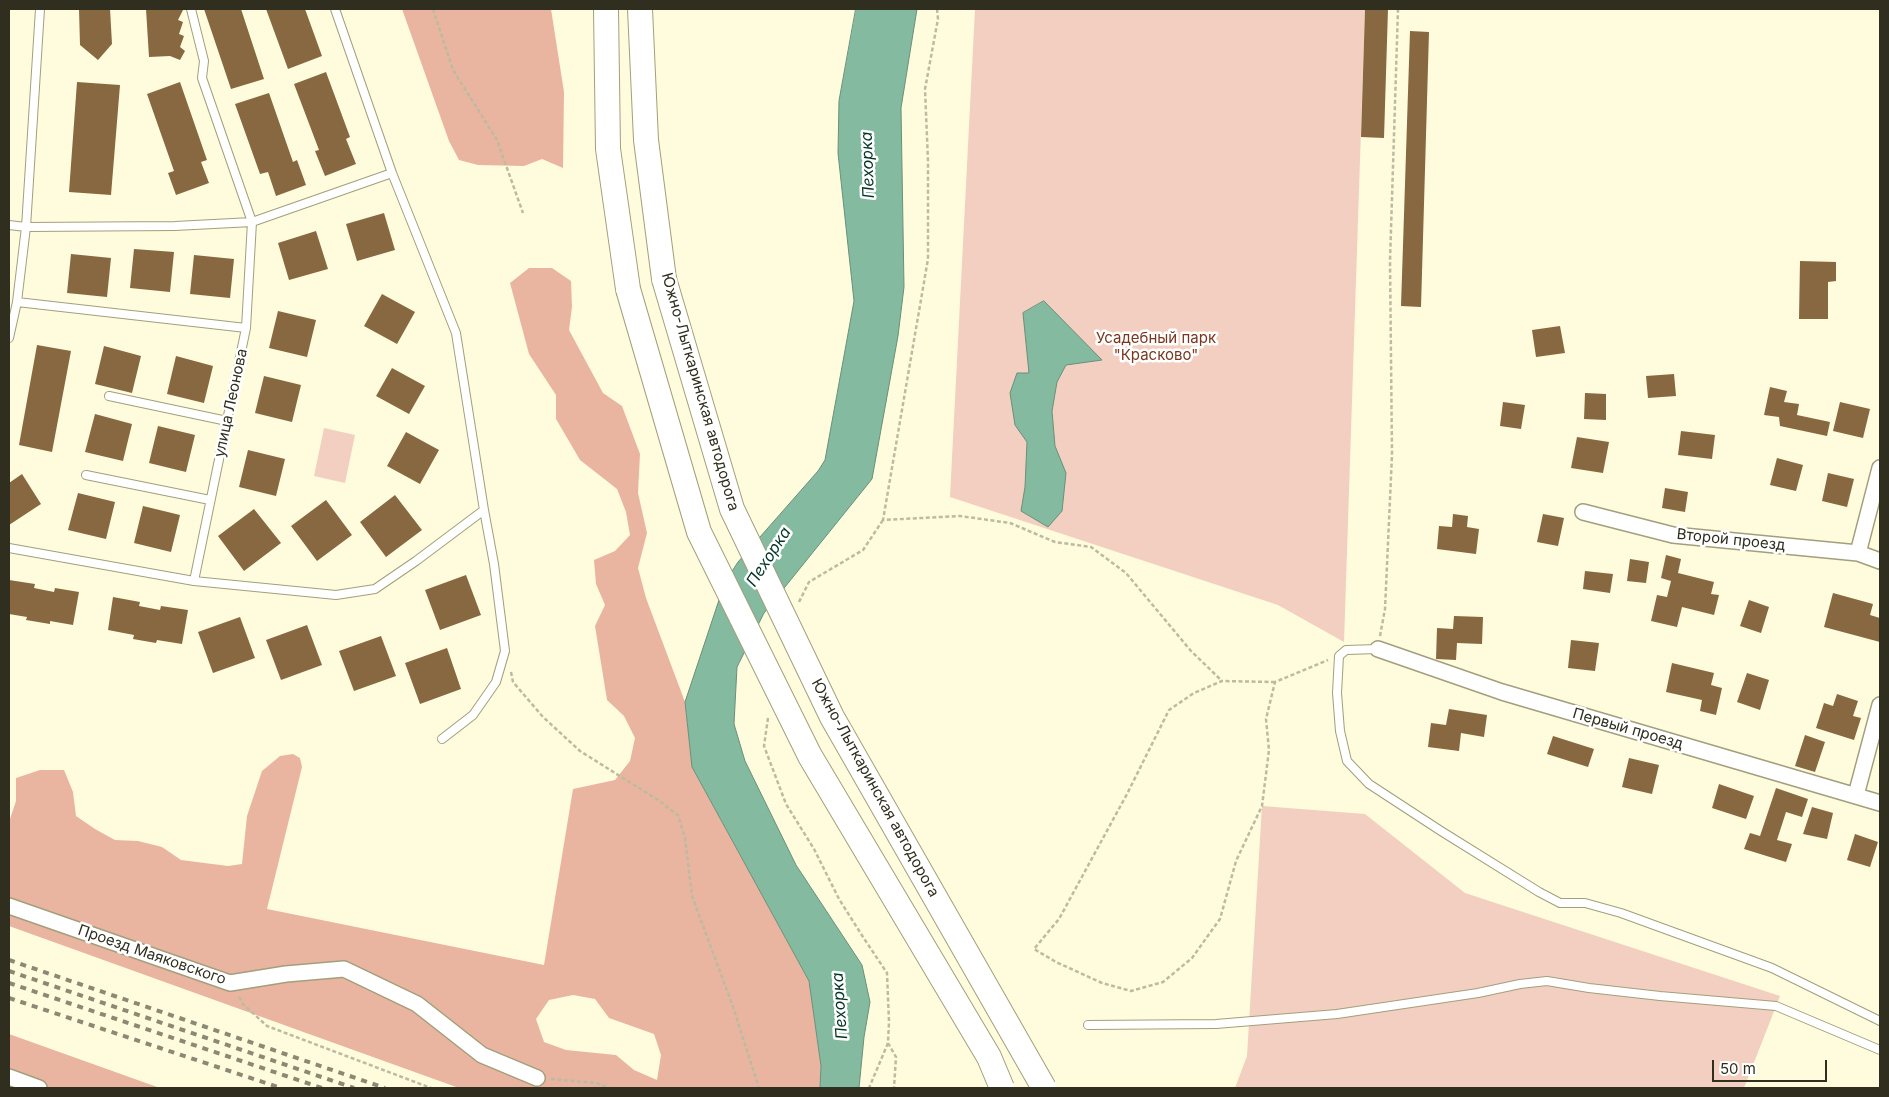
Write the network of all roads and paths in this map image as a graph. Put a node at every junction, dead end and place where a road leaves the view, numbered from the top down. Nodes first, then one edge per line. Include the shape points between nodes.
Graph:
1 (40, 9) edge
2 (190, 9) edge
3 (335, 9) edge
4 (433, 9) edge
5 (606, 9) edge
6 (640, 9) edge
7 (938, 9) edge
8 (1398, 9) edge
9 (392, 173) junction
10 (523, 213) dead end
11 (252, 222) junction
12 (9, 225) edge
13 (26, 227) junction
14 (17, 302) junction
15 (246, 328) junction
16 (9, 338) edge
17 (109, 396) dead end
18 (227, 421) junction
19 (1880, 468) edge
20 (86, 475) dead end
21 (210, 500) junction
22 (484, 510) junction
23 (1583, 512) dead end
24 (9, 548) edge
25 (1858, 553) junction
26 (1880, 561) edge
27 (194, 581) junction
28 (1378, 649) junction
29 (505, 651) junction
30 (1339, 656) junction
31 (1222, 681) junction
32 (1275, 682) junction
33 (1880, 705) edge
34 (442, 739) dead end
35 (1856, 794) junction
36 (1880, 803) edge
37 (9, 906) edge
38 (230, 983) junction
39 (1880, 1021) edge
40 (1088, 1025) dead end
41 (888, 1042) dead end
42 (1880, 1050) edge
43 (9, 1077) edge
44 (537, 1078) joint
45 (39, 1088) edge
46 (431, 1088) edge
47 (610, 1088) edge
48 (759, 1088) edge
49 (894, 1088) edge
50 (1002, 1088) edge
51 (1044, 1088) edge

1 - 13 lane
2 - 11 lane via 204,61 202,78
3 - 9 lane
4 - 10 path via 453,70 497,140
5 - 50 main road, bridge via 608,149 628,289 699,532 810,756 989,1057
6 - 51 main road, Южно-Лыткаринская автодорога, bridge via 646,140 664,279 732,509 832,717
7 - 31 path via 925,89 928,259 883,520 960,516 1010,523 1056,542 1091,547 1126,572 1191,651
8 - 28 path via 1390,261 1392,455 1385,609
9 - 11 lane
9 - 22 lane via 456,333
11 - 13 lane
11 - 15 lane, улица Леонова
12 - 13 lane
13 - 14 lane
14 - 15 lane
14 - 16 lane
15 - 18 lane, улица Леонова
17 - 18 lane
18 - 21 lane, улица Леонова
19 - 25 street
20 - 21 lane
21 - 27 lane, улица Леонова
22 - 27 lane via 375,589 336,595
22 - 29 lane
23 - 25 street, Второй проезд via 1672,535
24 - 27 lane
25 - 26 street, Второй проезд
28 - 30 lane via 1346,650
28 - 35 street, Первый проезд via 1502,692
29 - 34 lane via 496,682 473,715
29 - 48 path via 513,682 543,717 580,750 678,815 686,838 692,896
30 - 32 path
30 - 39 lane via 1340,731 1347,761 1369,784 1560,903 1585,903 1621,913 1772,968
31 - 32 path
31 - 32 path via 1194,693 1169,710 1059,920 1034,949 1102,983 1131,991 1163,982 1192,958 1220,920 1236,861 1262,806 1269,750 1266,719
33 - 35 street
35 - 36 street, Первый проезд
37 - 38 street, Проезд Маяковского
38 - 44 street, Проезд Маяковского via 344,969 417,1004 482,1055
38 - 46 path via 243,1004 267,1026
40 - 42 lane via 1216,1024 1337,1014 1547,981 1660,996 1776,1006
41 - 49 path via 896,1057
43 - 45 street
44 - 47 path via 596,1083

